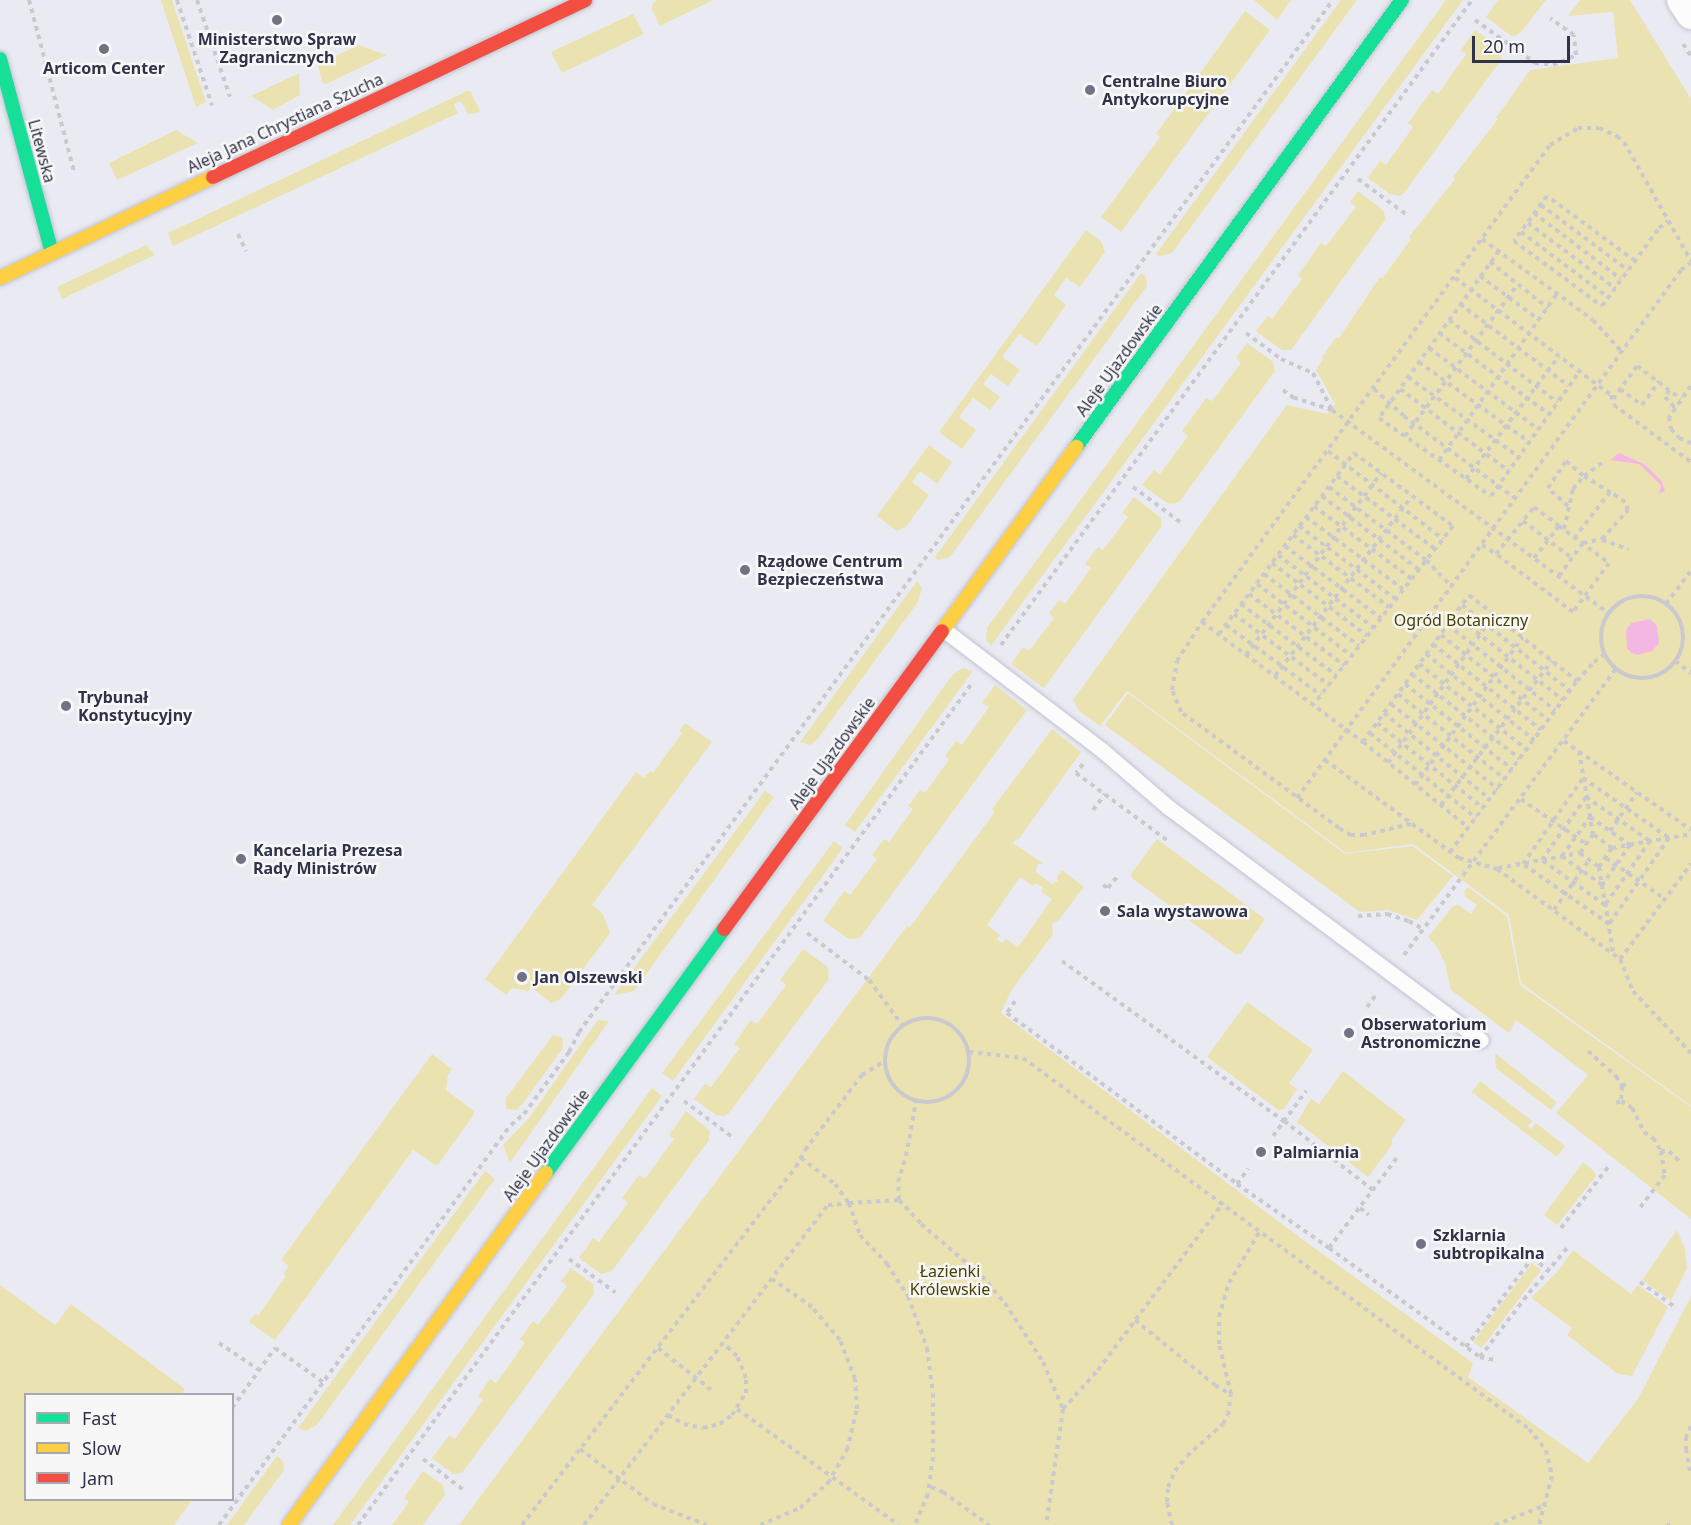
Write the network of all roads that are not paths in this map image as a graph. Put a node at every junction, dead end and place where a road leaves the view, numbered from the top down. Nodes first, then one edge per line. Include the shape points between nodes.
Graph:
1 (585, 0) edge
2 (1402, 0) edge
3 (1682, 0) edge
4 (1691, 14) edge
5 (0, 58) edge
6 (52, 253) junction
7 (0, 278) edge
8 (943, 629) junction
9 (1481, 1040) dead end
10 (290, 1525) edge

1 - 6 street, Aleja Jana Chrystiana Szucha
2 - 8 street, Aleje Ujazdowskie
3 - 4 street
5 - 6 street, Litewska
6 - 7 street, Aleja Jana Chrystiana Szucha
8 - 9 lane via 1096,746 1168,807
8 - 10 street, Aleje Ujazdowskie

